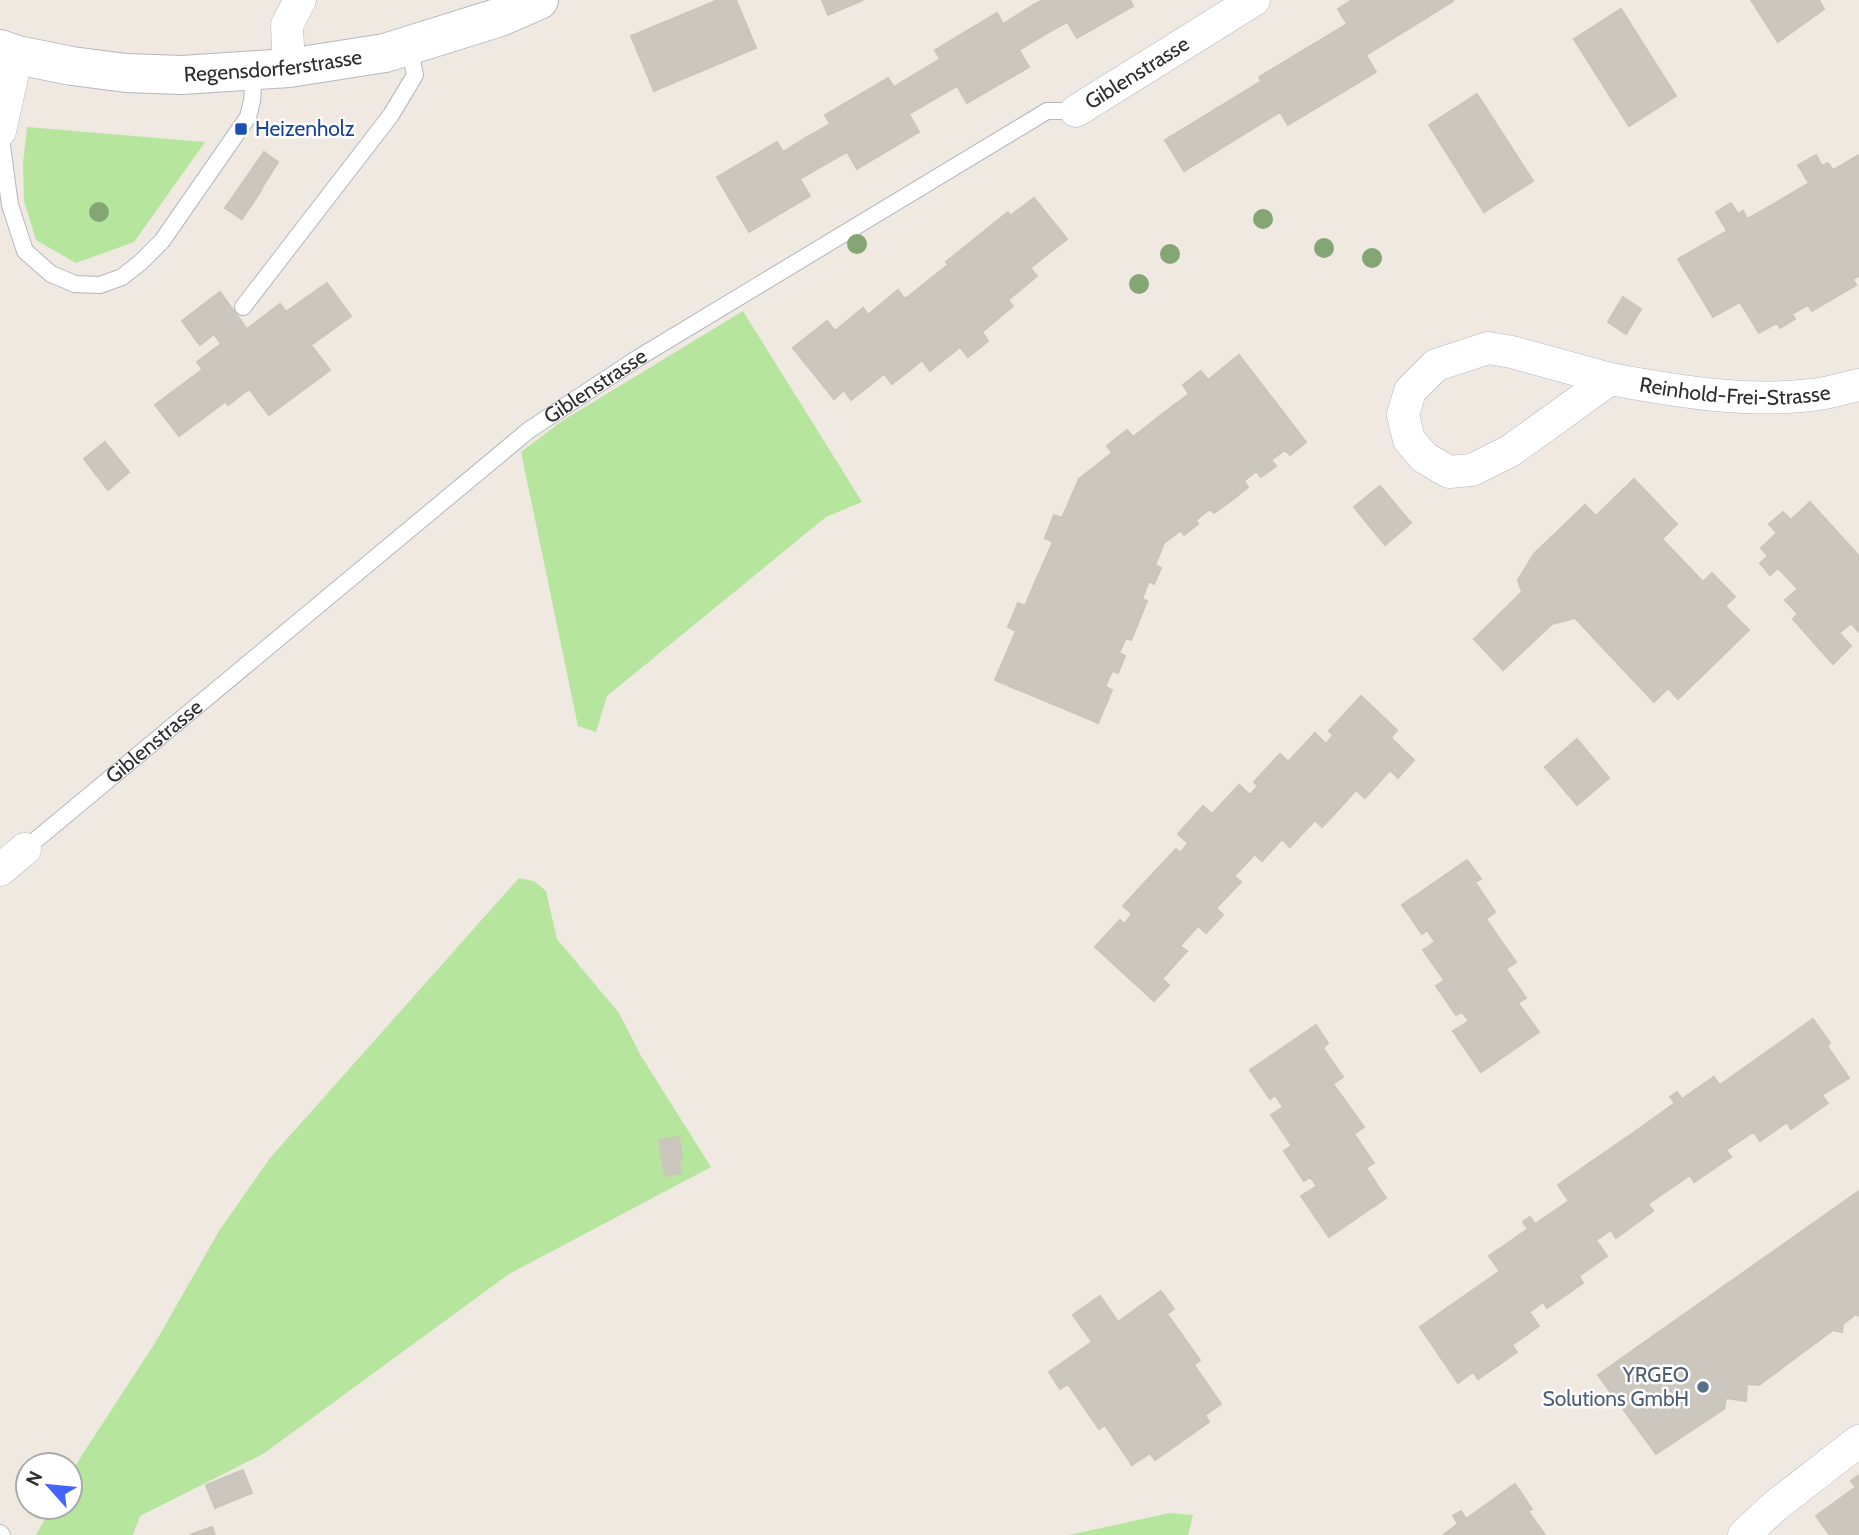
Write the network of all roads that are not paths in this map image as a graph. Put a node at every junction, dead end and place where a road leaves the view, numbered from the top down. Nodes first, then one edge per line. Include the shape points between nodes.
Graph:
1 (300, 0) edge
2 (539, 0) edge
3 (1254, 0) edge
4 (409, 46) junction
5 (8, 52) edge
6 (271, 69) junction
7 (1076, 111) joint
8 (0, 131) edge
9 (243, 307) dead end
10 (1610, 379) junction
11 (1859, 385) edge
12 (25, 849) joint
13 (0, 870) edge
14 (1859, 1441) edge
15 (1744, 1535) edge

1 - 6 street
2 - 4 street, Regensdorferstrasse
3 - 7 street, Giblenstrasse
4 - 6 street, Regensdorferstrasse
4 - 9 lane via 415,75 391,115
5 - 6 street, Regensdorferstrasse via 125,73 182,75
5 - 8 street
6 - 8 lane via 241,129 162,241 122,277 100,285 75,284 51,274 25,251 10,205
7 - 12 lane, Giblenstrasse via 1047,111 638,358 529,430
10 - 10 street, Reinhold-Frei-Strasse via 1512,352 1488,348 1469,353 1436,365 1410,391 1404,415 1409,440 1425,458 1449,472 1472,470 1510,451
10 - 11 street, Reinhold-Frei-Strasse via 1733,397 1811,395
12 - 13 street, Giblenstrasse
14 - 15 street

